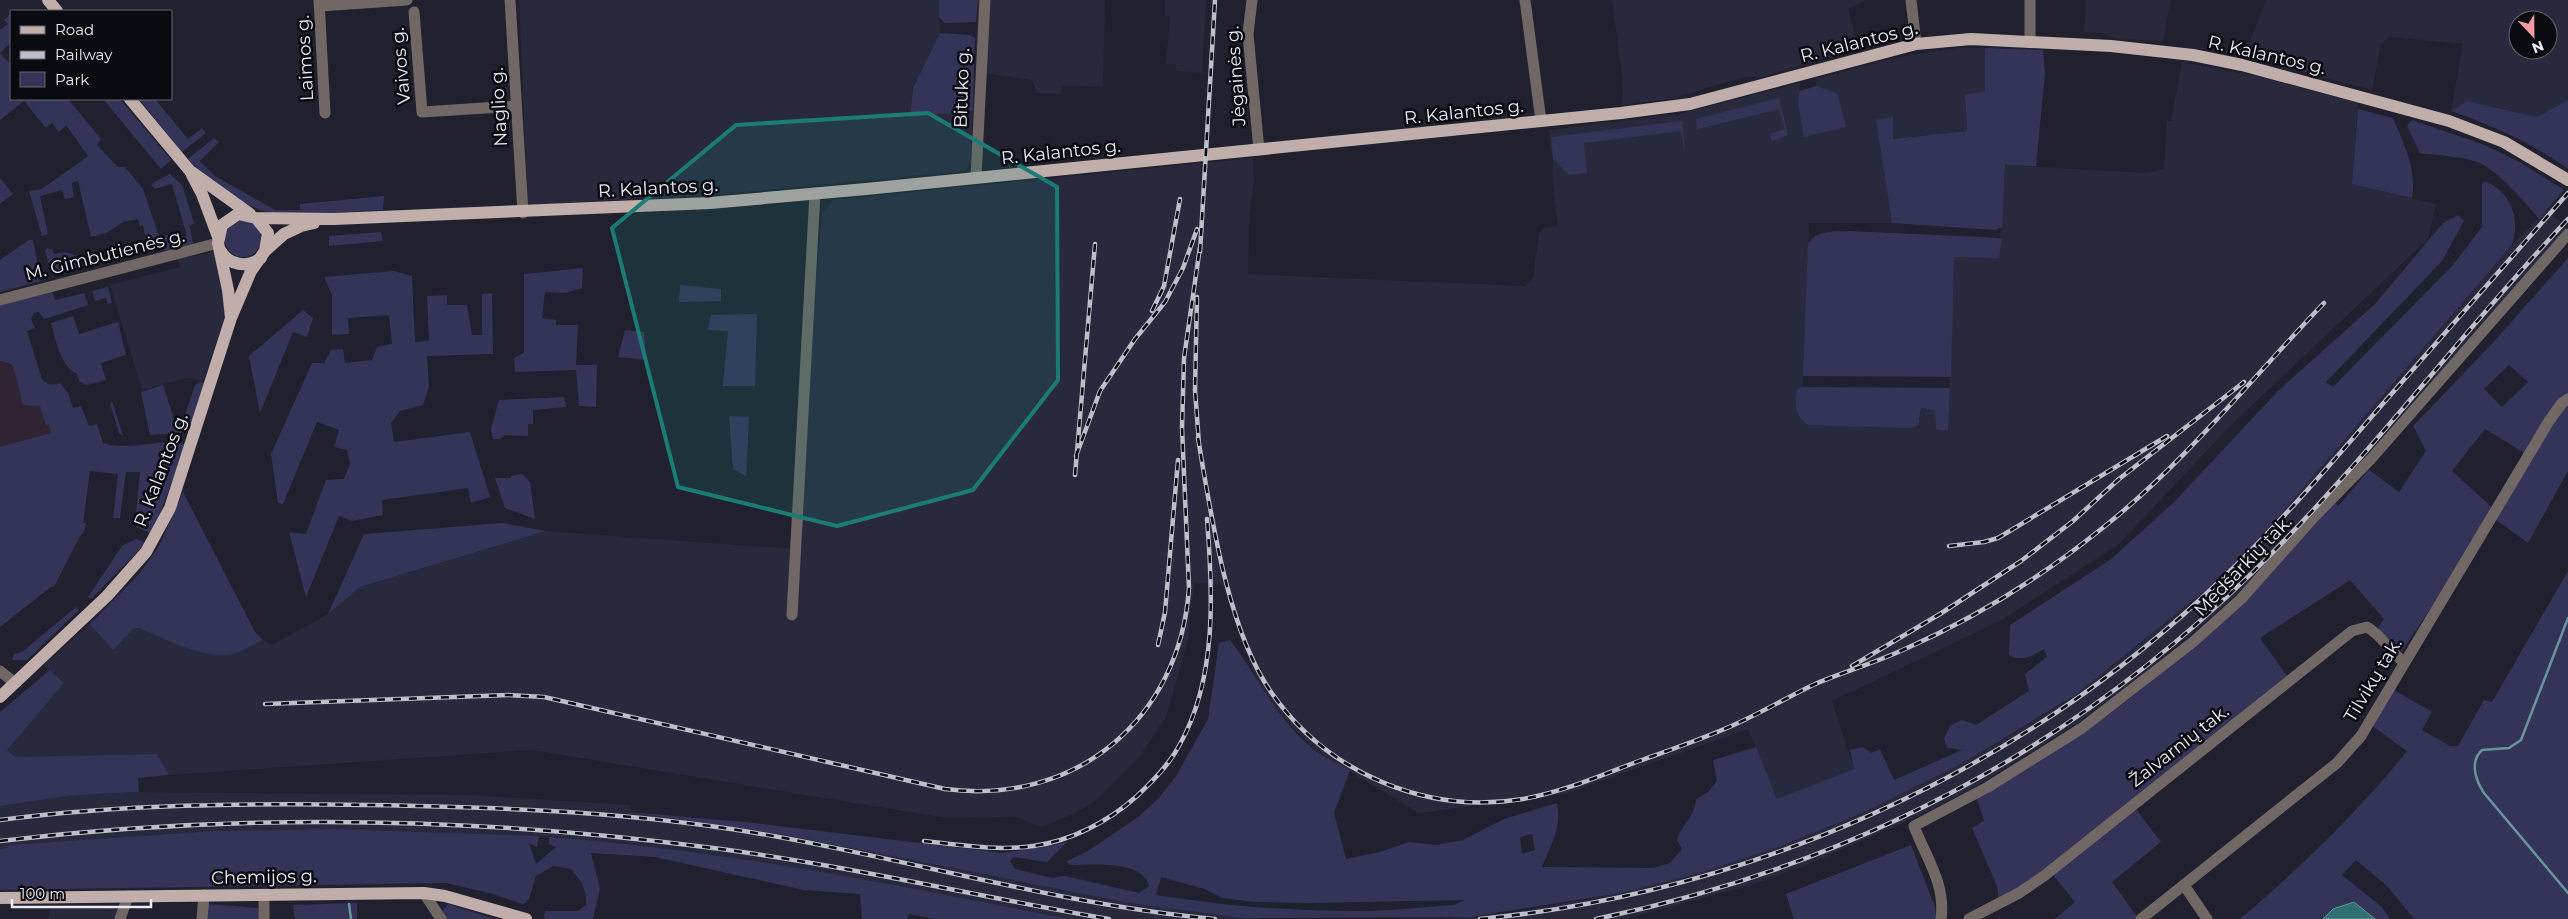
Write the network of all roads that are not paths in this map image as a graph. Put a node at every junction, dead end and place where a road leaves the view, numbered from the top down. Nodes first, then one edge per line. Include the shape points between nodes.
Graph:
1 (48, 0) edge
2 (407, 0) edge
3 (510, 0) edge
4 (985, 0) edge
5 (1252, 0) edge
6 (1525, 0) edge
7 (1911, 0) edge
8 (2030, 0) edge
9 (320, 3) edge
10 (56, 10) edge
11 (414, 12) dead end
12 (2030, 40) junction
13 (1916, 44) junction
14 (131, 100) edge
15 (516, 106) junction
16 (325, 113) dead end
17 (1541, 121) junction
18 (1259, 150) junction
19 (190, 171) junction
20 (976, 178) junction
21 (2568, 180) edge
22 (815, 193) junction
23 (523, 213) junction
24 (254, 216) junction
25 (334, 219) junction
26 (2568, 234) edge
27 (218, 243) junction
28 (263, 254) junction
29 (0, 300) edge
30 (231, 318) junction
31 (2568, 399) edge
32 (792, 615) dead end
33 (2404, 662) junction
34 (0, 671) edge
35 (15, 683) junction
36 (0, 697) edge
37 (2184, 885) junction
38 (424, 893) junction
39 (204, 895) junction
40 (264, 895) junction
41 (128, 896) junction
42 (0, 898) edge
43 (120, 919) edge
44 (202, 919) edge
45 (264, 919) edge
46 (441, 919) edge
47 (526, 919) edge
48 (1942, 919) edge
49 (1969, 919) edge
50 (2141, 919) edge
51 (2207, 919) edge

1 - 10 main road
2 - 9 street
3 - 15 street, Naglio g.
4 - 20 street, Bituko g.
5 - 18 street, Jėgainės g. via 1248,34
6 - 17 street
7 - 13 street
8 - 12 street
9 - 16 street, Laimos g.
11 - 15 street, Vaivos g. via 422,112
12 - 13 main road, R. Kalantos g. via 1971,39
12 - 21 main road, R. Kalantos g. via 2193,55 2301,80 2450,121 2488,135 2527,154
13 - 17 main road, R. Kalantos g. via 1690,104
14 - 19 main road
15 - 23 street, Naglio g.
17 - 18 main road, R. Kalantos g.
18 - 20 main road, R. Kalantos g.
19 - 24 main road
19 - 27 main road via 202,194
20 - 22 main road, R. Kalantos g.
22 - 23 main road, R. Kalantos g. via 710,203
22 - 32 street
23 - 25 main road, R. Kalantos g.
24 - 25 main road, R. Kalantos g.
24 - 27 main road, R. Kalantos g. via 238,214 227,220
24 - 28 main road via 268,233
25 - 28 main road, R. Kalantos g. via 295,228
26 - 48 street, Medšarkių tak. via 2370,459 2241,599 2193,642 2082,728 1988,787 1914,826 1937,877 1943,902
27 - 28 main road via 227,259 238,264 250,264
27 - 29 street, M. Gimbutienės g.
27 - 30 main road, R. Kalantos g.
28 - 30 main road, R. Kalantos g. via 251,271
30 - 35 main road, R. Kalantos g. via 170,508 154,539 131,571 107,596
31 - 33 street, Tilvikų tak. via 2549,420
33 - 37 street, Tilvikų tak. via 2361,736 2336,763
33 - 49 street, Žalvarnių tak. via 2374,631 2367,628 2352,631 2044,876
34 - 35 street
35 - 36 main road, R. Kalantos g.
37 - 50 street, Tilvikų tak.
37 - 51 street
38 - 40 main road, Chemijos g.
38 - 46 street
38 - 47 main road, Chemijos g.
39 - 40 main road, Chemijos g.
39 - 41 main road, Chemijos g.
39 - 44 street
40 - 45 street
41 - 42 main road, Chemijos g.
41 - 43 street

